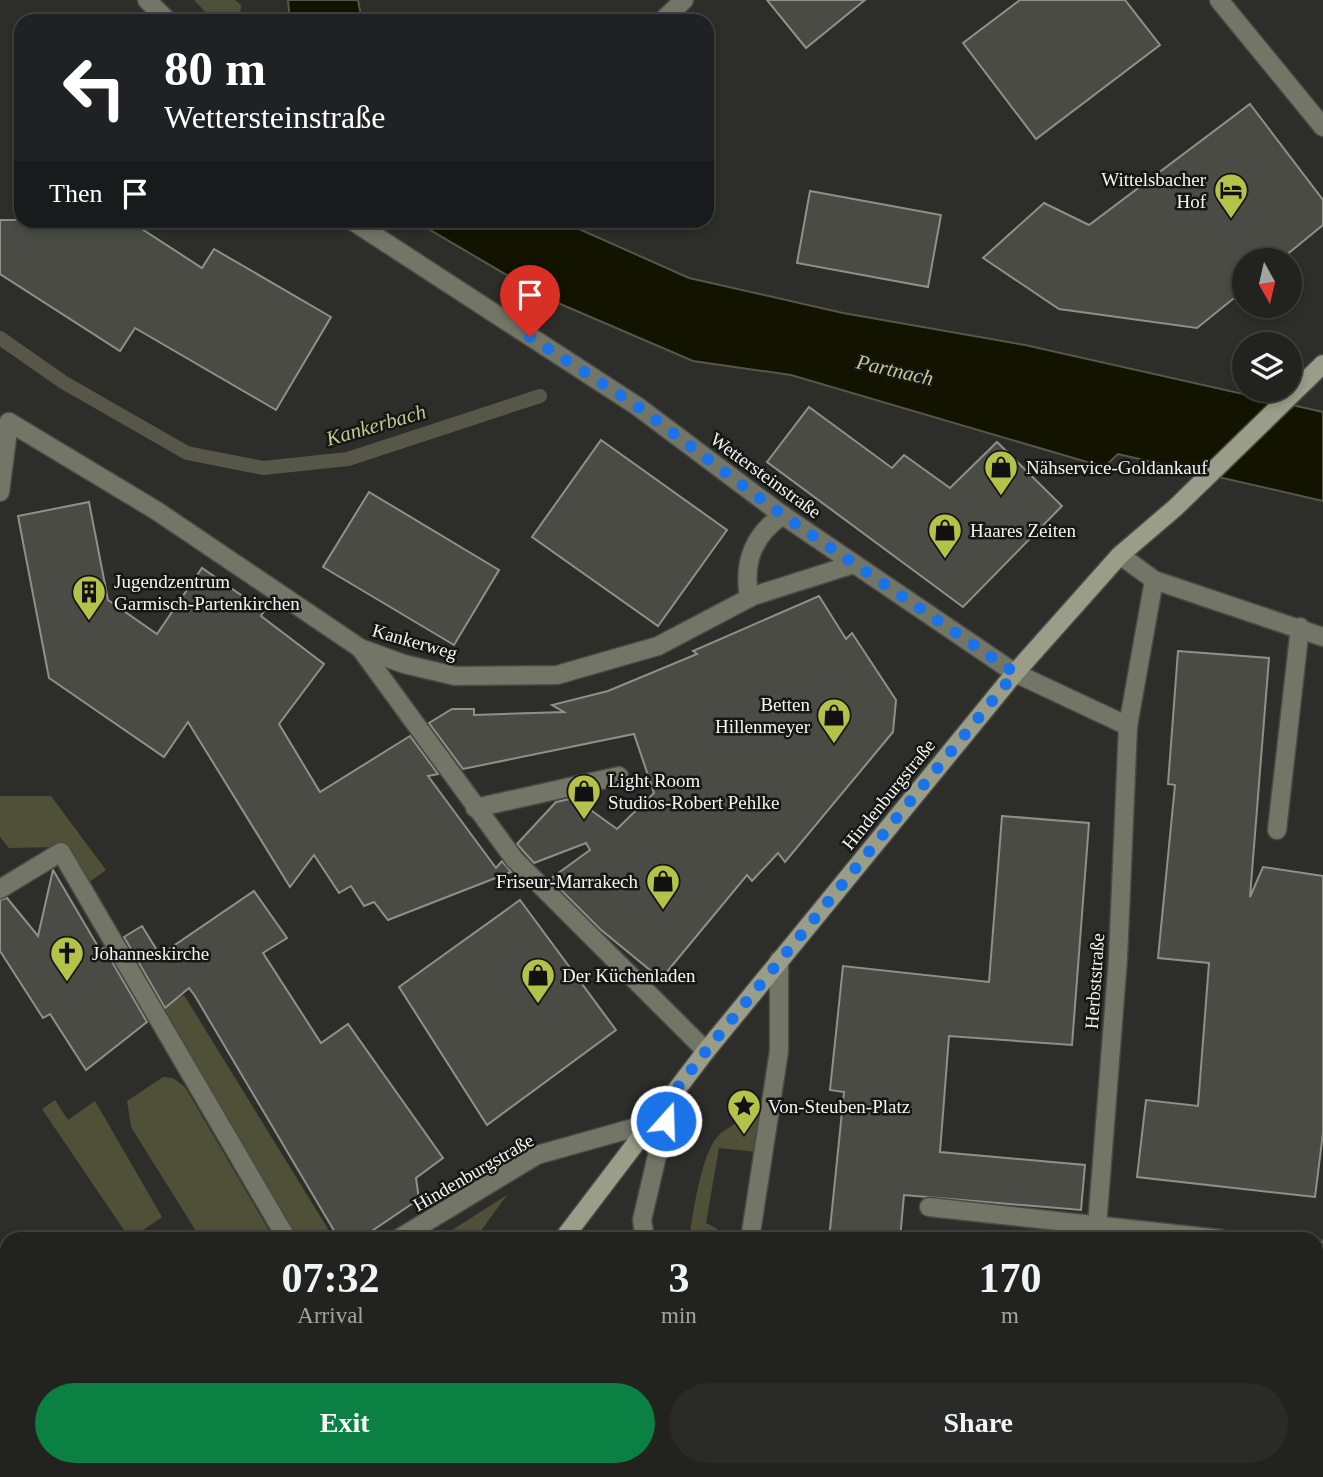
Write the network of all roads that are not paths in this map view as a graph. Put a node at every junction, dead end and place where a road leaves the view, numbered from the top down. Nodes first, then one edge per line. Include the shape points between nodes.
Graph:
1 (147, 0) edge
2 (684, 0) edge
3 (1219, 0) edge
4 (161, 14) edge
5 (669, 14) edge
6 (1323, 127) edge
7 (363, 228) edge
8 (1323, 364) edge
9 (0, 492) edge
10 (783, 515) junction
11 (1120, 555) junction
12 (854, 564) junction
13 (1154, 580) junction
14 (750, 598) junction
15 (1300, 627) junction
16 (1323, 637) edge
17 (360, 648) junction
18 (1015, 673) junction
19 (1128, 726) junction
20 (619, 776) dead end
21 (475, 808) junction
22 (1277, 830) dead end
23 (0, 889) edge
24 (779, 960) junction
25 (706, 1051) junction
26 (671, 1096) junction
27 (651, 1123) junction
28 (929, 1207) dead end
29 (283, 1232) edge
30 (410, 1232) edge
31 (568, 1232) edge
32 (644, 1232) edge
33 (751, 1232) edge
34 (1091, 1232) edge
35 (1097, 1232) edge

1 - 4 street
2 - 5 street
3 - 6 street
7 - 10 street, Wettersteinstraße via 637,406
8 - 11 street, Hindenburgstraße
9 - 17 street, Kankerweg via 9,422 157,511
10 - 12 street, Wettersteinstraße
10 - 14 street via 757,537 746,577
11 - 13 street
11 - 18 street, Hindenburgstraße
12 - 14 street, Kankerweg
12 - 18 street, Wettersteinstraße
13 - 15 street
13 - 19 street, Herbststraße
14 - 17 street, Kankerweg via 658,646 557,675 455,676
15 - 16 street
15 - 22 street
17 - 21 street
18 - 19 street
18 - 24 street, Hindenburgstraße
19 - 35 street, Herbststraße via 1118,958
20 - 21 street
21 - 25 street via 515,860
23 - 29 street via 61,852
24 - 25 street, Hindenburgstraße
24 - 33 street via 779,1051
25 - 26 street, Hindenburgstraße
26 - 27 street, Hindenburgstraße
26 - 32 street via 642,1220
27 - 30 street, Hindenburgstraße via 537,1155
27 - 31 street, Hindenburgstraße
28 - 34 street

